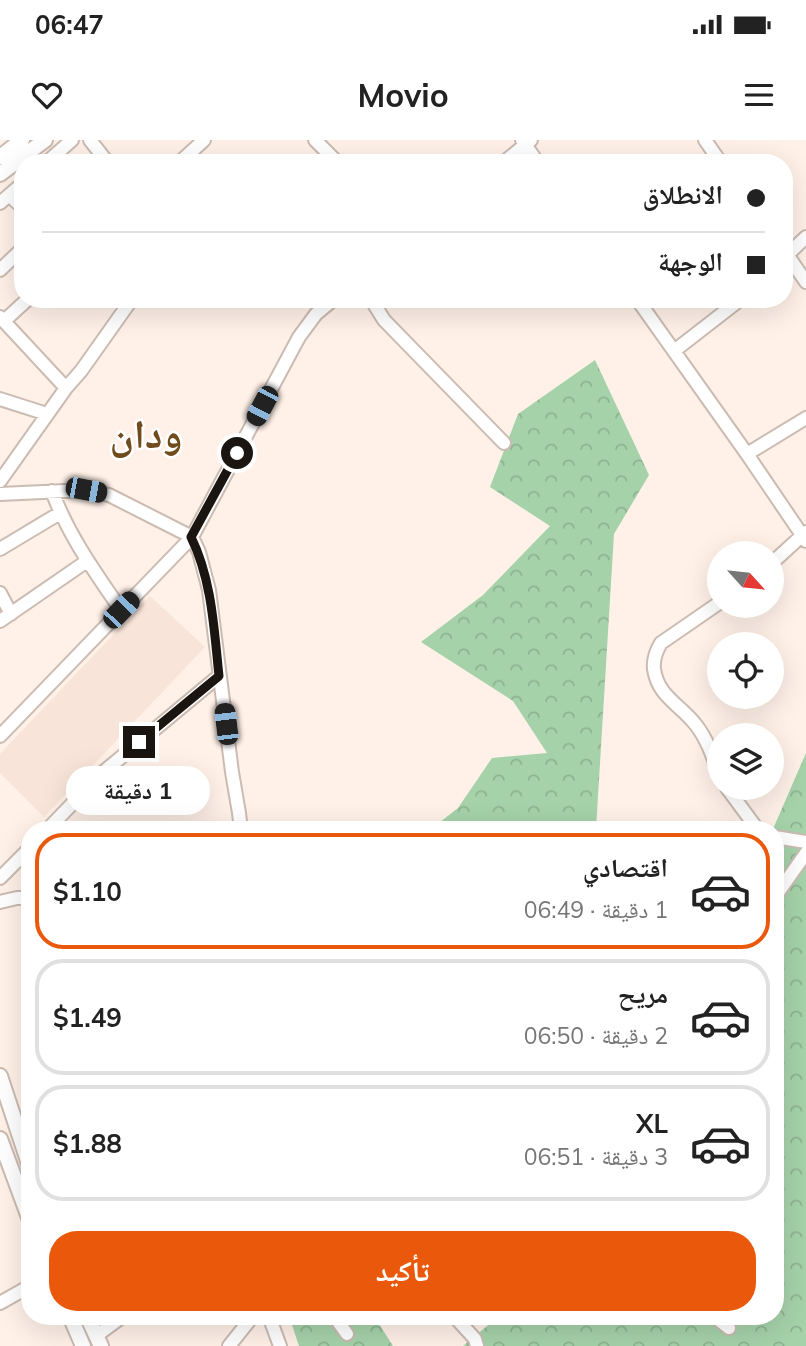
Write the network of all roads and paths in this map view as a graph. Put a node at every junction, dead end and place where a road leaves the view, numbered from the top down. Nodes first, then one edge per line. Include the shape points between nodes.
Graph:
1 (22, 140) edge
2 (45, 140) edge
3 (72, 140) edge
4 (90, 140) edge
5 (204, 140) edge
6 (315, 140) edge
7 (526, 142) edge
8 (26, 154) edge
9 (56, 154) edge
10 (101, 154) edge
11 (189, 154) edge
12 (329, 154) edge
13 (513, 154) edge
14 (0, 157) edge
15 (14, 163) edge
16 (0, 174) edge
17 (14, 257) edge
18 (793, 265) edge
19 (0, 270) edge
20 (806, 282) edge
21 (16, 308) edge
22 (126, 308) edge
23 (323, 308) edge
24 (376, 308) edge
25 (643, 308) edge
26 (729, 308) edge
27 (2, 319) edge
28 (674, 351) junction
29 (65, 388) junction
30 (0, 399) edge
31 (47, 414) junction
32 (806, 418) edge
33 (504, 443) dead end
34 (747, 454) junction
35 (0, 481) edge
36 (52, 491) junction
37 (0, 494) edge
38 (60, 513) junction
39 (805, 536) edge
40 (191, 537) junction
41 (0, 550) edge
42 (784, 553) edge
43 (87, 561) junction
44 (0, 593) edge
45 (121, 610) junction
46 (707, 611) edge
47 (5, 617) edge
48 (219, 676) junction
49 (1, 734) edge
50 (707, 744) edge
51 (736, 800) edge
52 (239, 813) junction
53 (56, 821) edge
54 (234, 821) edge
55 (239, 821) edge
56 (751, 821) edge
57 (784, 838) edge
58 (806, 842) edge
59 (806, 853) edge
60 (21, 857) edge
61 (0, 878) edge
62 (784, 884) edge
63 (21, 898) edge
64 (0, 902) edge
65 (0, 1076) edge
66 (21, 1115) edge
67 (0, 1139) edge
68 (21, 1196) edge
69 (21, 1291) edge
70 (0, 1303) edge
71 (74, 1325) edge
72 (114, 1325) edge
73 (246, 1325) edge
74 (272, 1325) edge
75 (340, 1325) edge
76 (462, 1325) edge
77 (725, 1325) edge
78 (729, 1328) dead end
79 (346, 1334) dead end
80 (99, 1341) edge
81 (83, 1346) edge
82 (229, 1346) edge
83 (280, 1346) edge
84 (477, 1346) edge

1 - 14 main road
2 - 8 main road
3 - 9 street
4 - 10 street
5 - 11 street
6 - 12 street
7 - 13 street
15 - 16 main road
17 - 19 street
18 - 20 street
21 - 27 street
22 - 29 street
23 - 40 street via 299,337
24 - 33 street
25 - 28 street
26 - 28 street
27 - 29 street
28 - 34 street
29 - 31 street
30 - 31 street
31 - 35 street
32 - 34 street
34 - 39 street
36 - 37 street
36 - 38 street
36 - 40 street via 109,495
38 - 41 street
38 - 43 street
39 - 42 street
40 - 45 street
40 - 48 street via 209,590
43 - 45 street
43 - 47 street
44 - 47 street
45 - 49 street
46 - 50 street via 661,643 654,663 659,688 696,725
48 - 52 street
48 - 53 street via 101,774
51 - 56 street
52 - 54 street
52 - 55 street
57 - 58 street
59 - 62 street
60 - 61 street
63 - 64 street
65 - 66 main road
67 - 68 main road
69 - 70 street
71 - 81 main road
72 - 80 street
73 - 82 street
74 - 83 street
75 - 79 street
76 - 84 street
77 - 78 street

